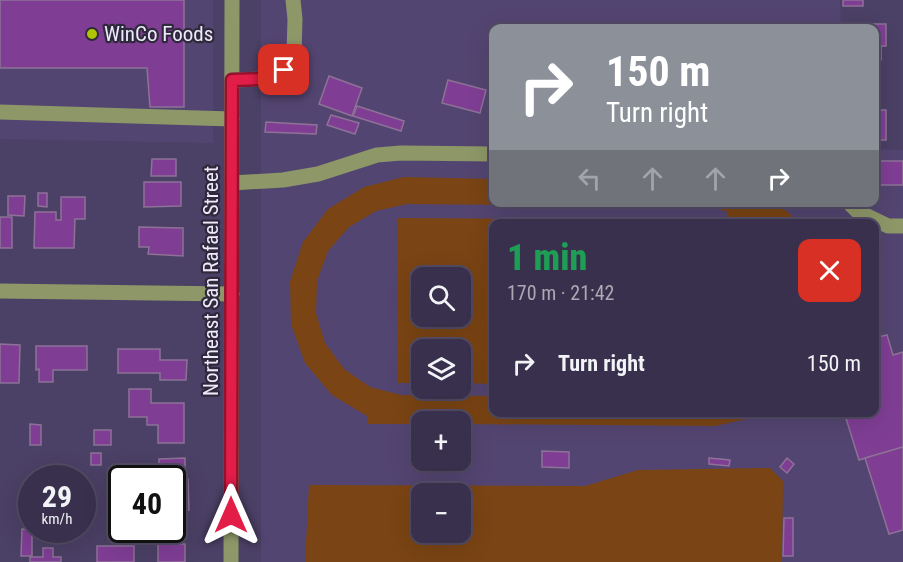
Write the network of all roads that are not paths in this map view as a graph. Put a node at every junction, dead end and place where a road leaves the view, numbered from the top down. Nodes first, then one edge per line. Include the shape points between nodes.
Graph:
1 (232, 0) edge
2 (293, 0) edge
3 (232, 80) junction
4 (0, 112) edge
5 (232, 119) junction
6 (489, 154) edge
7 (232, 183) junction
8 (852, 207) edge
9 (873, 219) edge
10 (879, 222) edge
11 (903, 226) edge
12 (0, 291) edge
13 (232, 294) junction
14 (231, 562) edge

1 - 3 street, Northeast San Rafael Street
2 - 3 street via 294,54 284,70 261,79
3 - 5 street, Northeast San Rafael Street
4 - 5 street
5 - 7 street, Northeast San Rafael Street
6 - 7 street via 385,154 318,174
7 - 13 street, Northeast San Rafael Street
8 - 9 street
10 - 11 street
12 - 13 street
13 - 14 street, Northeast San Rafael Street

